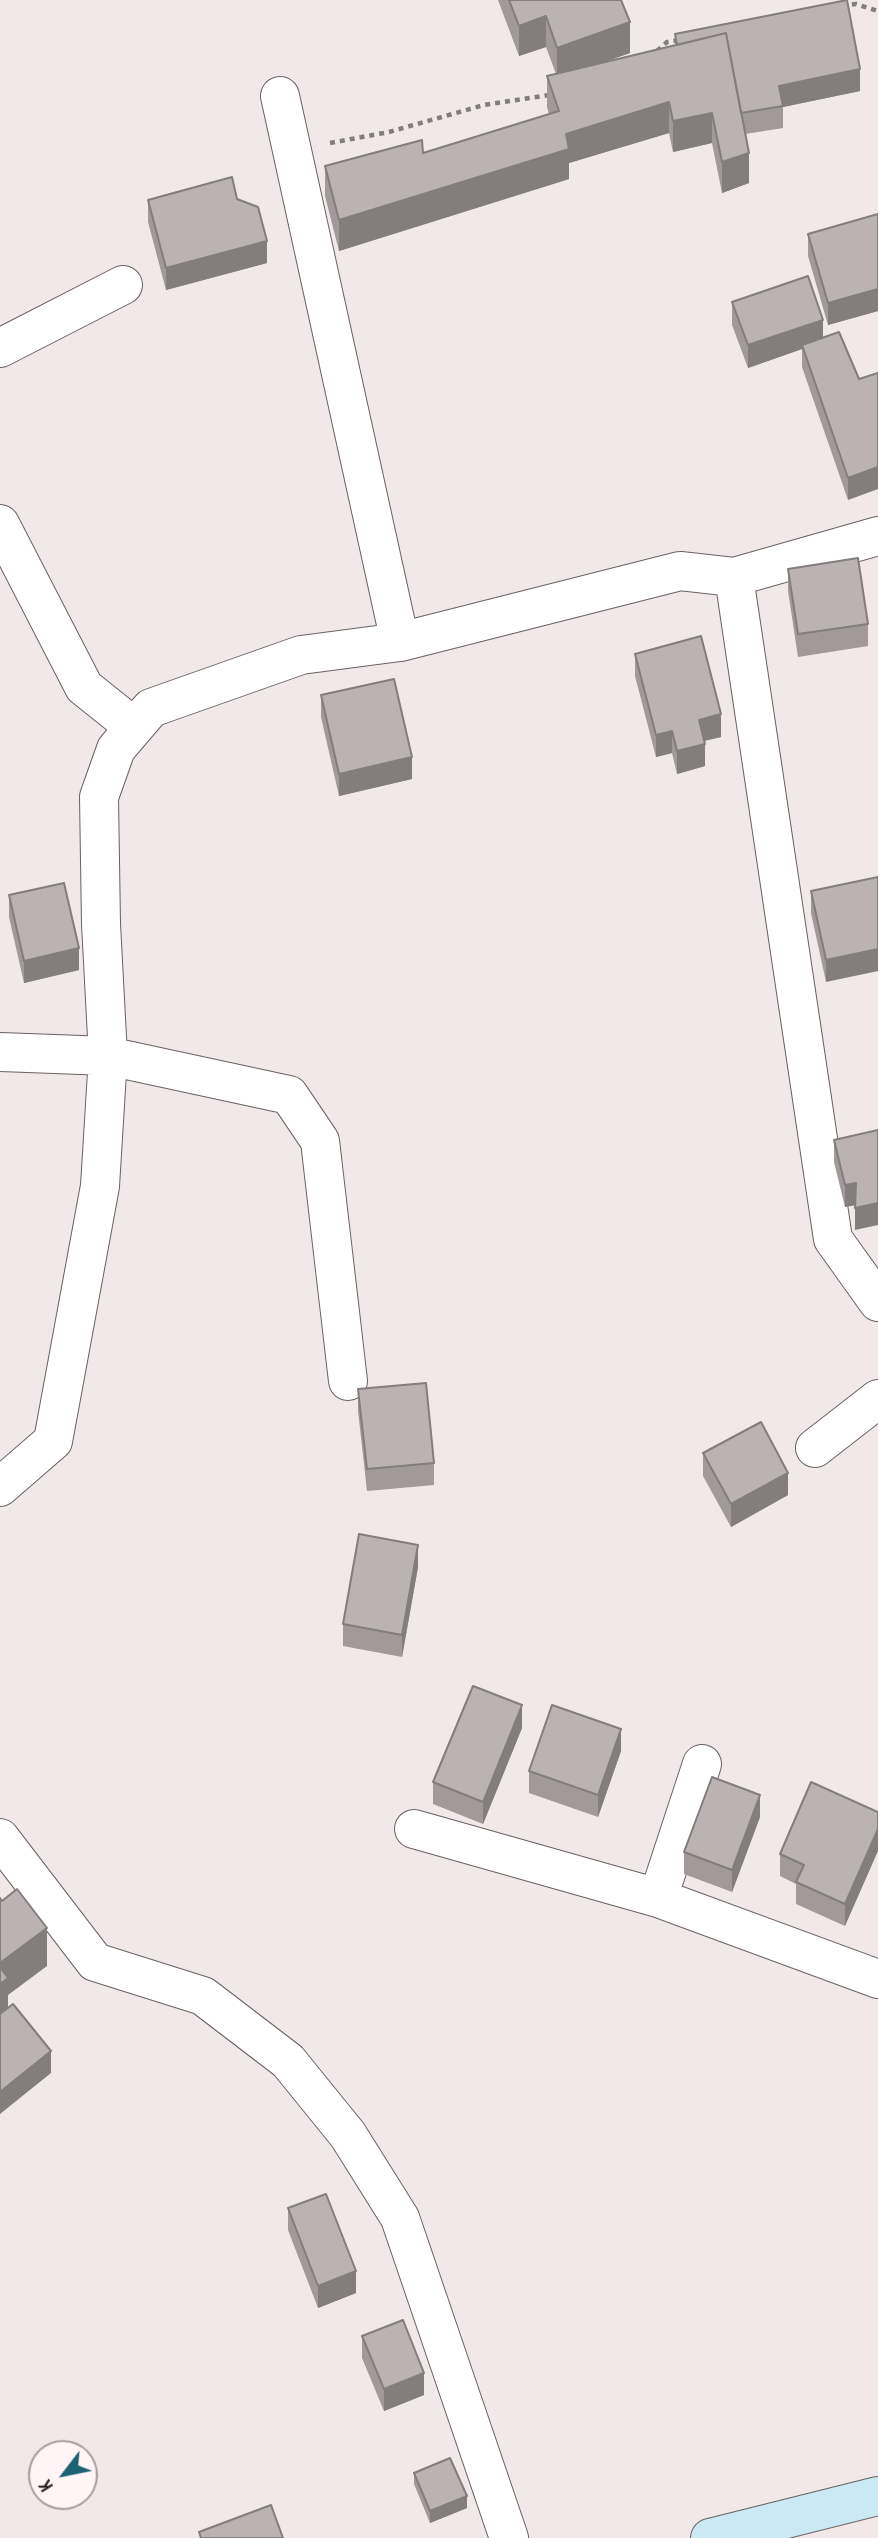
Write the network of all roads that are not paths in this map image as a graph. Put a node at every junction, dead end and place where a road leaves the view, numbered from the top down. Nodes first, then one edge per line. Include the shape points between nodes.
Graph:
1 (280, 96) dead end
2 (122, 285) dead end
3 (0, 348) edge
4 (0, 524) edge
5 (878, 537) edge
6 (734, 577) junction
7 (400, 642) junction
8 (134, 727) junction
9 (0, 1052) edge
10 (108, 1056) junction
11 (878, 1302) edge
12 (348, 1381) dead end
13 (878, 1399) edge
14 (815, 1448) dead end
15 (0, 1487) edge
16 (702, 1764) dead end
17 (414, 1829) dead end
18 (0, 1838) edge
19 (658, 1898) junction
20 (875, 1968) edge
21 (878, 2497) edge
22 (509, 2538) edge
23 (710, 2538) edge

1 - 7 street
2 - 3 street
4 - 8 street via 84,687
5 - 6 street
6 - 7 street via 680,570
6 - 11 street via 832,1239
7 - 8 street via 301,654 151,708
8 - 10 street via 116,749 99,797
9 - 10 street
10 - 12 street via 289,1095 320,1141
10 - 15 street via 100,1186 53,1441
13 - 14 street
16 - 19 street
17 - 19 street
18 - 22 street via 95,1962 203,1996 288,2061 348,2135 400,2218
19 - 20 street
21 - 23 street

